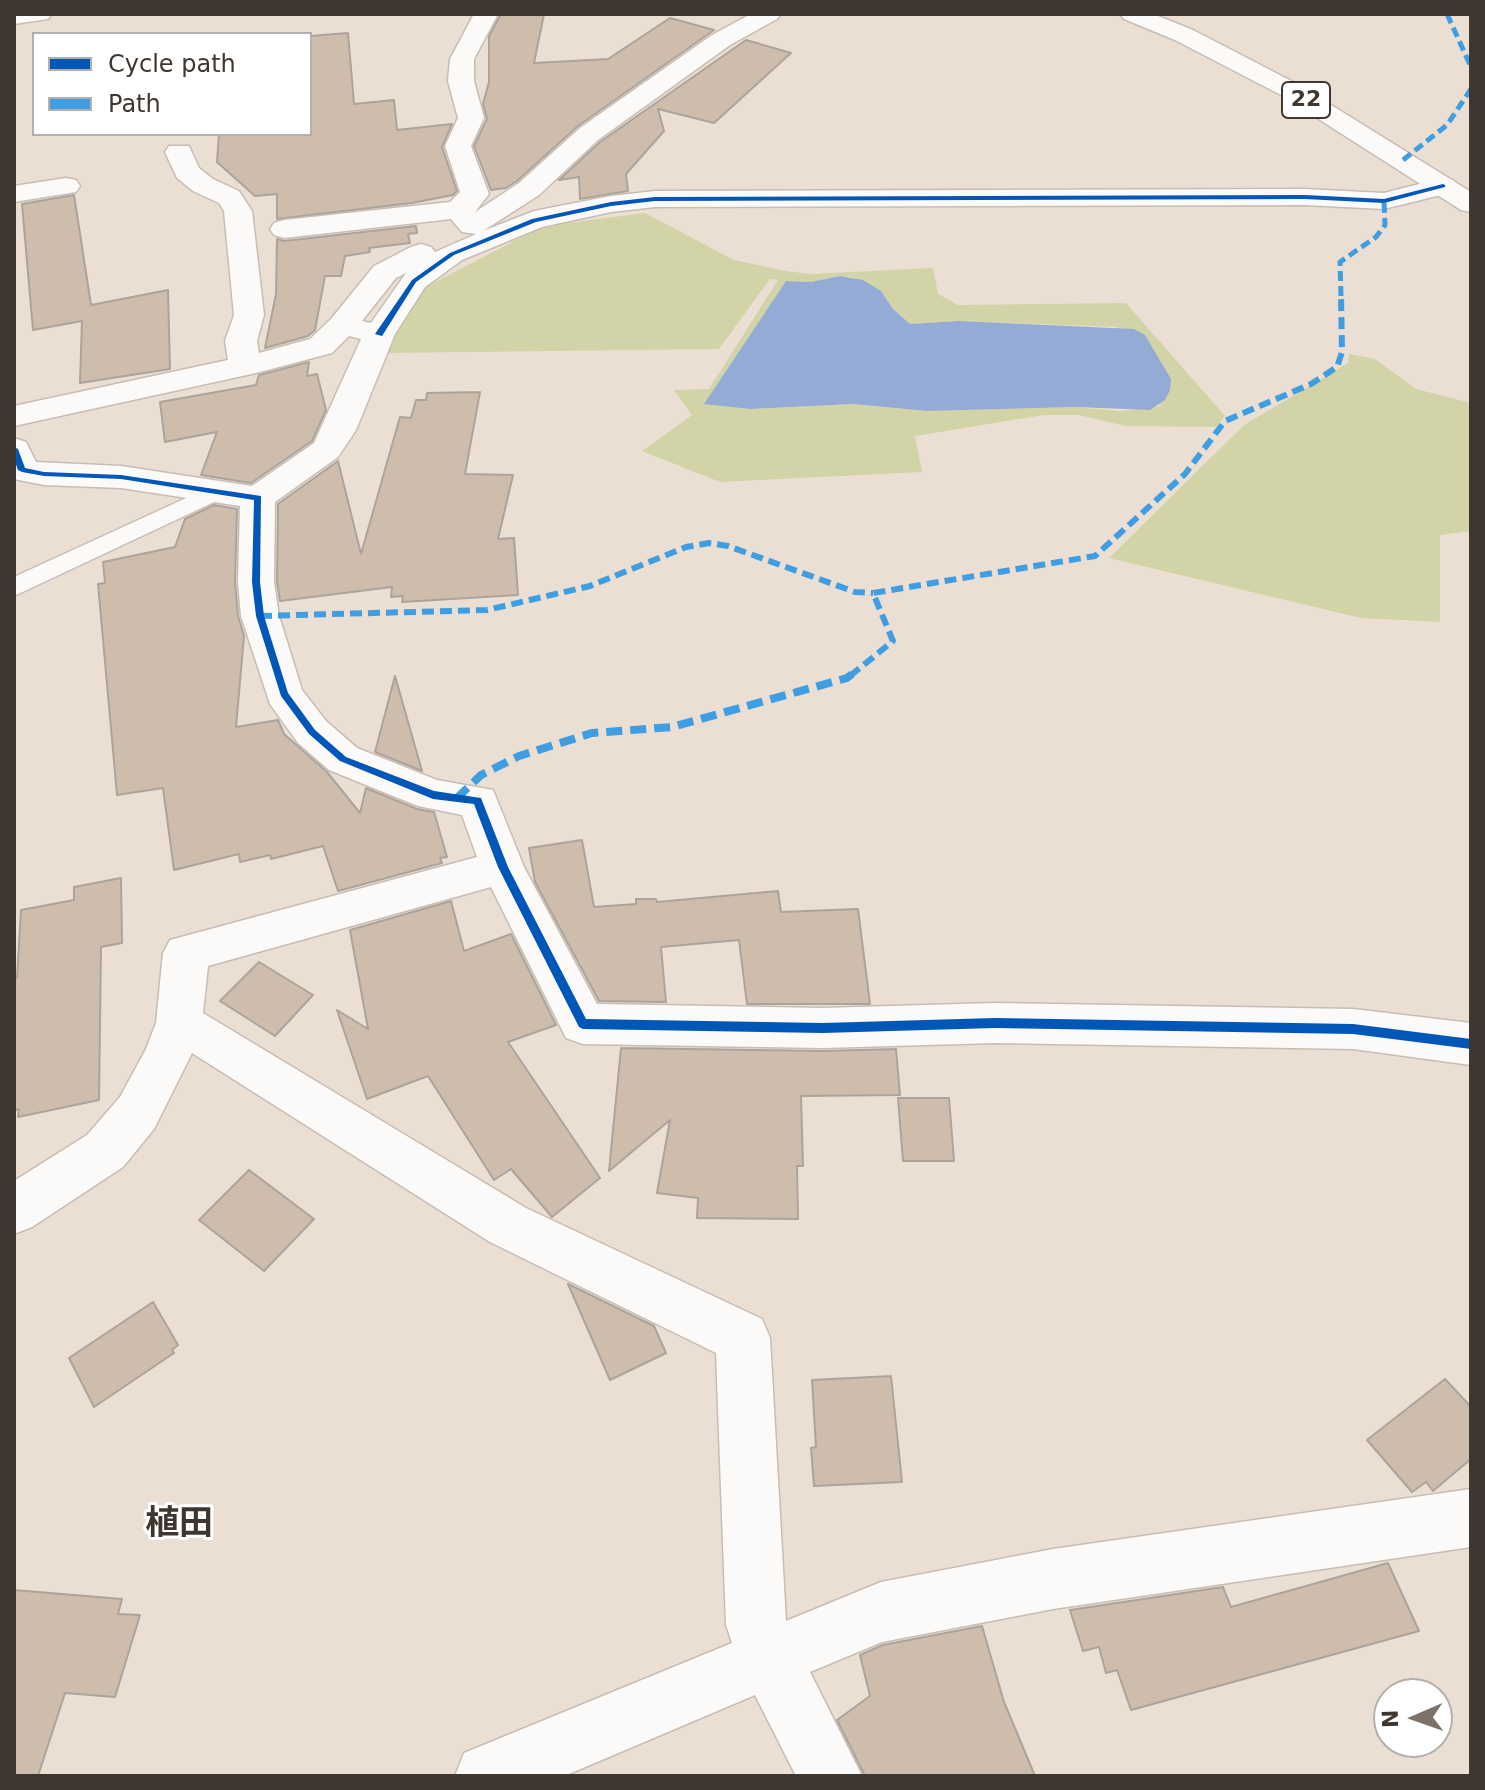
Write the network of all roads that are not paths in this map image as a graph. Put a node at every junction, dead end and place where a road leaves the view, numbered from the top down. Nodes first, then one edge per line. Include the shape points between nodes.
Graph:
1 (40, 14) edge
2 (486, 14) edge
3 (769, 14) edge
4 (1132, 14) edge
5 (14, 17) edge
6 (179, 152) dead end
7 (66, 186) dead end
8 (1443, 186) junction
9 (14, 194) edge
10 (1471, 204) edge
11 (465, 218) junction
12 (284, 229) dead end
13 (342, 326) junction
14 (379, 334) junction
15 (245, 366) junction
16 (14, 416) edge
17 (14, 449) edge
18 (238, 494) junction
19 (14, 587) edge
20 (503, 867) junction
21 (179, 1023) junction
22 (1471, 1044) edge
23 (14, 1210) edge
24 (1471, 1518) edge
25 (768, 1657) junction
26 (487, 1776) edge
27 (830, 1776) edge

1 - 5 street
2 - 11 street via 462,59 461,81 471,118 458,146 475,194
3 - 11 street via 721,40 589,134 529,189
4 - 8 street, 22 via 1290,90
6 - 15 street via 187,172 229,197 238,211 249,315 241,341
7 - 9 street
8 - 10 street, 22
8 - 14 street via 1384,201 655,199 611,204 534,220 452,254 414,281
11 - 12 street
11 - 13 street via 385,272
13 - 14 street
13 - 15 street via 321,346
14 - 18 street via 326,450
15 - 16 street
17 - 18 street via 22,470
18 - 19 lane
18 - 20 street via 260,616 284,694 312,732 343,759 433,795 478,801
20 - 21 street via 186,953
20 - 22 street via 583,1024 1353,1029
21 - 23 street via 137,1113 105,1151
21 - 25 street via 508,1225 743,1338 756,1625
24 - 25 street via 1053,1579 881,1612
25 - 26 street
25 - 27 street

